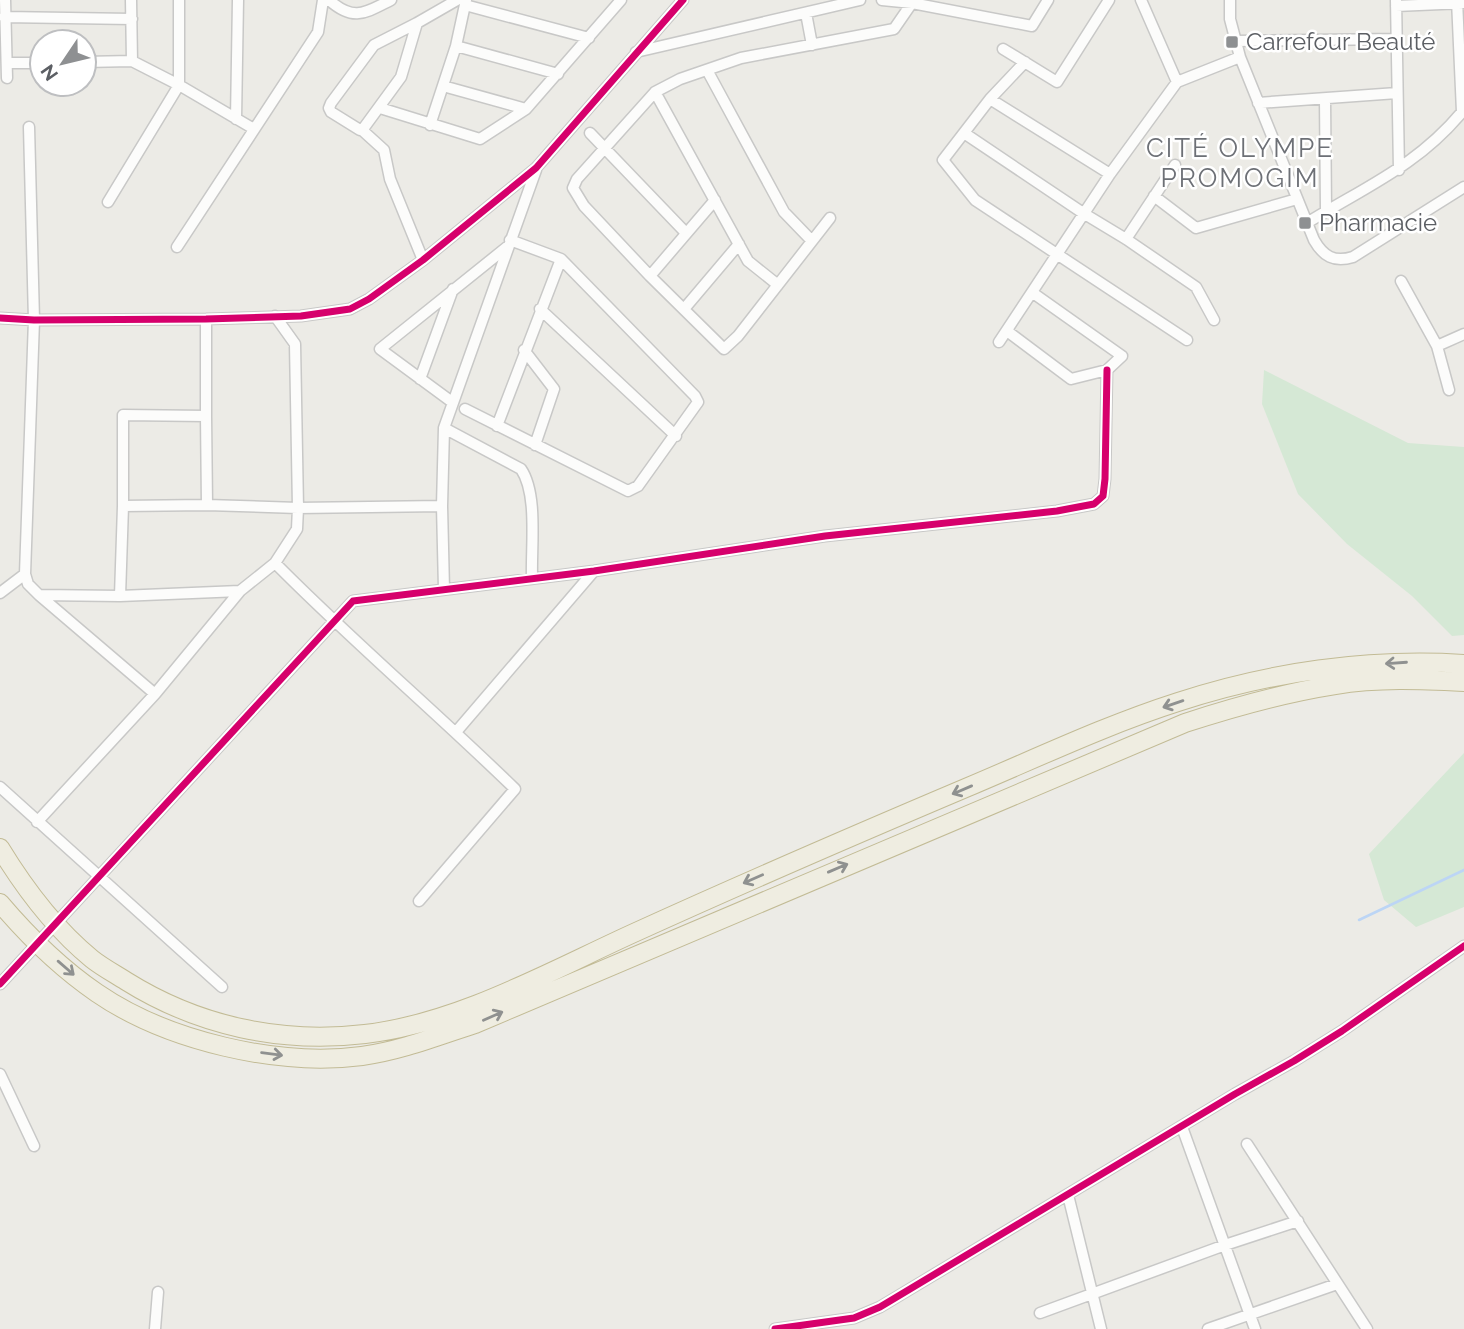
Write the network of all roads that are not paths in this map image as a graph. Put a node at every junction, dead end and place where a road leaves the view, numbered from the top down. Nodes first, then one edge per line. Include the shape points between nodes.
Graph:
1 (5, 0) edge
2 (131, 0) edge
3 (179, 0) edge
4 (238, 0) edge
5 (323, 0) edge
6 (329, 0) edge
7 (391, 0) edge
8 (621, 0) edge
9 (683, 0) edge
10 (860, 0) edge
11 (882, 0) edge
12 (1048, 0) edge
13 (1109, 0) edge
14 (1141, 0) edge
15 (1230, 0) edge
16 (463, 2) edge
17 (913, 2) edge
18 (1460, 2) edge
19 (1396, 3) edge
20 (806, 13) junction
21 (5, 17) junction
22 (132, 19) junction
23 (417, 23) junction
24 (589, 38) junction
25 (1396, 39) junction
26 (1236, 41) junction
27 (812, 45) junction
28 (456, 46) junction
29 (1003, 49) dead end
30 (636, 52) junction
31 (1240, 57) junction
32 (132, 61) junction
33 (98, 62) edge
34 (1025, 62) junction
35 (7, 63) junction
36 (28, 63) edge
37 (707, 70) junction
38 (558, 74) junction
39 (7, 78) dead end
40 (1177, 82) junction
41 (179, 85) junction
42 (443, 86) junction
43 (655, 92) junction
44 (1397, 93) junction
45 (990, 99) junction
46 (1325, 99) junction
47 (1258, 103) junction
48 (380, 108) junction
49 (526, 109) junction
50 (236, 119) junction
51 (430, 125) junction
52 (29, 127) dead end
53 (254, 130) junction
54 (362, 130) junction
55 (590, 133) dead end
56 (964, 133) junction
57 (604, 148) junction
58 (1175, 165) dead end
59 (536, 168) junction
60 (1399, 170) junction
61 (1110, 174) junction
62 (1464, 187) edge
63 (1154, 196) junction
64 (1297, 199) junction
65 (715, 200) junction
66 (108, 202) dead end
67 (1326, 211) junction
68 (1083, 213) junction
69 (830, 218) dead end
70 (1307, 223) junction
71 (686, 233) junction
72 (1126, 239) junction
73 (812, 241) junction
74 (509, 243) junction
75 (739, 244) junction
76 (177, 247) dead end
77 (1058, 254) junction
78 (423, 260) junction
79 (561, 260) junction
80 (650, 276) junction
81 (1401, 281) dead end
82 (778, 285) junction
83 (453, 288) junction
84 (1033, 293) junction
85 (540, 309) junction
86 (684, 309) junction
87 (275, 316) junction
88 (0, 318) edge
89 (206, 319) junction
90 (34, 320) junction
91 (1214, 320) dead end
92 (1007, 331) junction
93 (1464, 334) edge
94 (1187, 340) dead end
95 (999, 342) dead end
96 (1437, 346) junction
97 (524, 350) junction
98 (1107, 370) junction
99 (420, 379) junction
100 (1448, 390) dead end
101 (452, 402) junction
102 (465, 409) dead end
103 (206, 416) junction
104 (497, 426) junction
105 (444, 428) junction
106 (676, 436) junction
107 (535, 445) junction
108 (207, 505) junction
109 (123, 506) junction
110 (442, 506) junction
111 (298, 508) junction
112 (275, 563) junction
113 (594, 570) junction
114 (25, 574) junction
115 (532, 577) junction
116 (444, 589) junction
117 (240, 591) junction
118 (0, 593) edge
119 (39, 595) junction
120 (120, 596) junction
121 (332, 621) junction
122 (1464, 664) edge
123 (1464, 682) edge
124 (155, 694) junction
125 (456, 732) junction
126 (0, 787) edge
127 (37, 822) junction
128 (0, 848) edge
129 (99, 878) junction
130 (419, 901) dead end
131 (0, 903) edge
132 (55, 924) junction
133 (37, 943) junction
134 (1464, 946) edge
135 (0, 984) edge
136 (222, 987) dead end
137 (0, 1074) edge
138 (1182, 1127) junction
139 (1247, 1144) dead end
140 (34, 1146) dead end
141 (1068, 1195) junction
142 (1298, 1221) junction
143 (1225, 1245) junction
144 (1337, 1284) junction
145 (158, 1292) dead end
146 (1092, 1293) junction
147 (1040, 1313) dead end
148 (1250, 1314) junction
149 (819, 1327) edge
150 (155, 1329) edge
151 (775, 1329) edge
152 (1101, 1329) edge
153 (1208, 1329) edge
154 (1255, 1329) edge
155 (1367, 1329) edge

1 - 21 street
2 - 22 street
3 - 41 street
4 - 50 street
5 - 53 street via 318,32
6 - 7 street via 351,14 368,13
8 - 24 street
9 - 30 street
10 - 20 street
11 - 17 street
12 - 17 street via 1032,26
13 - 34 street via 1057,82
14 - 40 street
15 - 26 street
16 - 23 street
16 - 24 street
16 - 28 street
17 - 27 street via 894,29
18 - 19 street
18 - 60 street via 1462,112 1428,149
19 - 25 street
20 - 27 street
20 - 30 street
21 - 22 street
21 - 35 street
22 - 32 street
23 - 48 street via 401,77
23 - 54 street via 374,45 331,103 331,112
24 - 38 street
25 - 26 street
25 - 44 street
26 - 31 street
27 - 37 street via 741,58
28 - 38 street
28 - 42 street
29 - 34 street
30 - 59 street
31 - 40 street
31 - 47 street
32 - 33 street
32 - 41 street
34 - 45 street
35 - 36 street
35 - 39 street
37 - 43 street
37 - 73 street via 784,212
38 - 49 street
40 - 61 street
41 - 50 street
41 - 66 street
42 - 49 street
42 - 51 street
43 - 57 street
43 - 65 street
44 - 46 street
44 - 60 street
45 - 56 street
45 - 61 street
46 - 47 street
46 - 67 street
47 - 64 street
48 - 51 street
48 - 54 street
49 - 51 street via 476,140
50 - 53 street
52 - 90 street
53 - 76 street
54 - 78 street via 384,150 390,179
55 - 57 street
56 - 68 street
56 - 77 street via 943,160 975,200
57 - 71 street
57 - 80 street via 573,188 584,206
58 - 63 street
59 - 74 street
59 - 78 street
60 - 67 street
61 - 68 street
62 - 70 street via 1343,260 1321,252
63 - 64 street via 1196,228
63 - 72 street
64 - 70 street
65 - 71 street
65 - 75 street
67 - 70 street
68 - 72 street
68 - 77 street
69 - 73 street
71 - 80 street
72 - 91 street via 1196,287
73 - 82 street
74 - 79 street
74 - 83 street
74 - 101 street
75 - 82 street via 748,261
75 - 86 street
77 - 84 street
77 - 94 street
78 - 87 street via 350,309
79 - 85 street
79 - 106 street via 695,396 698,402
80 - 86 street
81 - 96 street
82 - 86 street via 724,349
83 - 99 street
83 - 99 street via 380,349
84 - 92 street
84 - 98 street via 1122,356
85 - 97 street
85 - 106 street
87 - 89 street
87 - 111 street via 295,344
88 - 90 street
89 - 90 street
89 - 103 street
90 - 114 street
92 - 95 street
92 - 98 street via 1071,379
93 - 96 street
96 - 100 street
97 - 104 street
97 - 107 street via 554,389
98 - 113 street via 1105,479 1103,496 1094,504
99 - 101 street
101 - 105 street
102 - 104 street
103 - 108 street
103 - 109 street via 123,415
104 - 107 street
105 - 110 street
105 - 115 street via 520,468 527,479
106 - 107 street via 638,486 628,491
108 - 109 street
108 - 111 street
109 - 120 street
110 - 111 street
110 - 116 street
111 - 112 street via 297,529
112 - 117 street
112 - 121 street
113 - 115 street
113 - 125 street
114 - 118 street
114 - 119 street
115 - 116 street
116 - 121 street via 353,601
117 - 120 street
117 - 124 street
119 - 120 street
119 - 124 street
121 - 125 street
121 - 129 street
122 -> 132 highway via 1334,667 1178,702 792,861 468,1008 405,1027 306,1037 262,1034 217,1023 139,989 93,960
133 -> 123 highway via 99,995 177,1032 260,1053 307,1058 362,1056 475,1024 1185,723 1255,701 1337,685
124 - 127 street
125 - 130 street via 514,789
126 - 127 street
127 - 129 street
128 - 132 highway via 23,886
129 - 132 street
129 - 136 street
131 - 133 highway
132 - 133 street
133 - 135 street
134 - 138 street via 1342,1031
137 - 140 street
138 - 141 street
138 - 143 street
139 - 142 street
141 - 146 street
141 - 149 street via 880,1307
142 - 143 street
142 - 144 street
143 - 146 street
143 - 148 street
144 - 148 street
144 - 155 street
145 - 150 street
146 - 147 street
146 - 152 street
148 - 153 street
148 - 154 street
149 - 151 street

